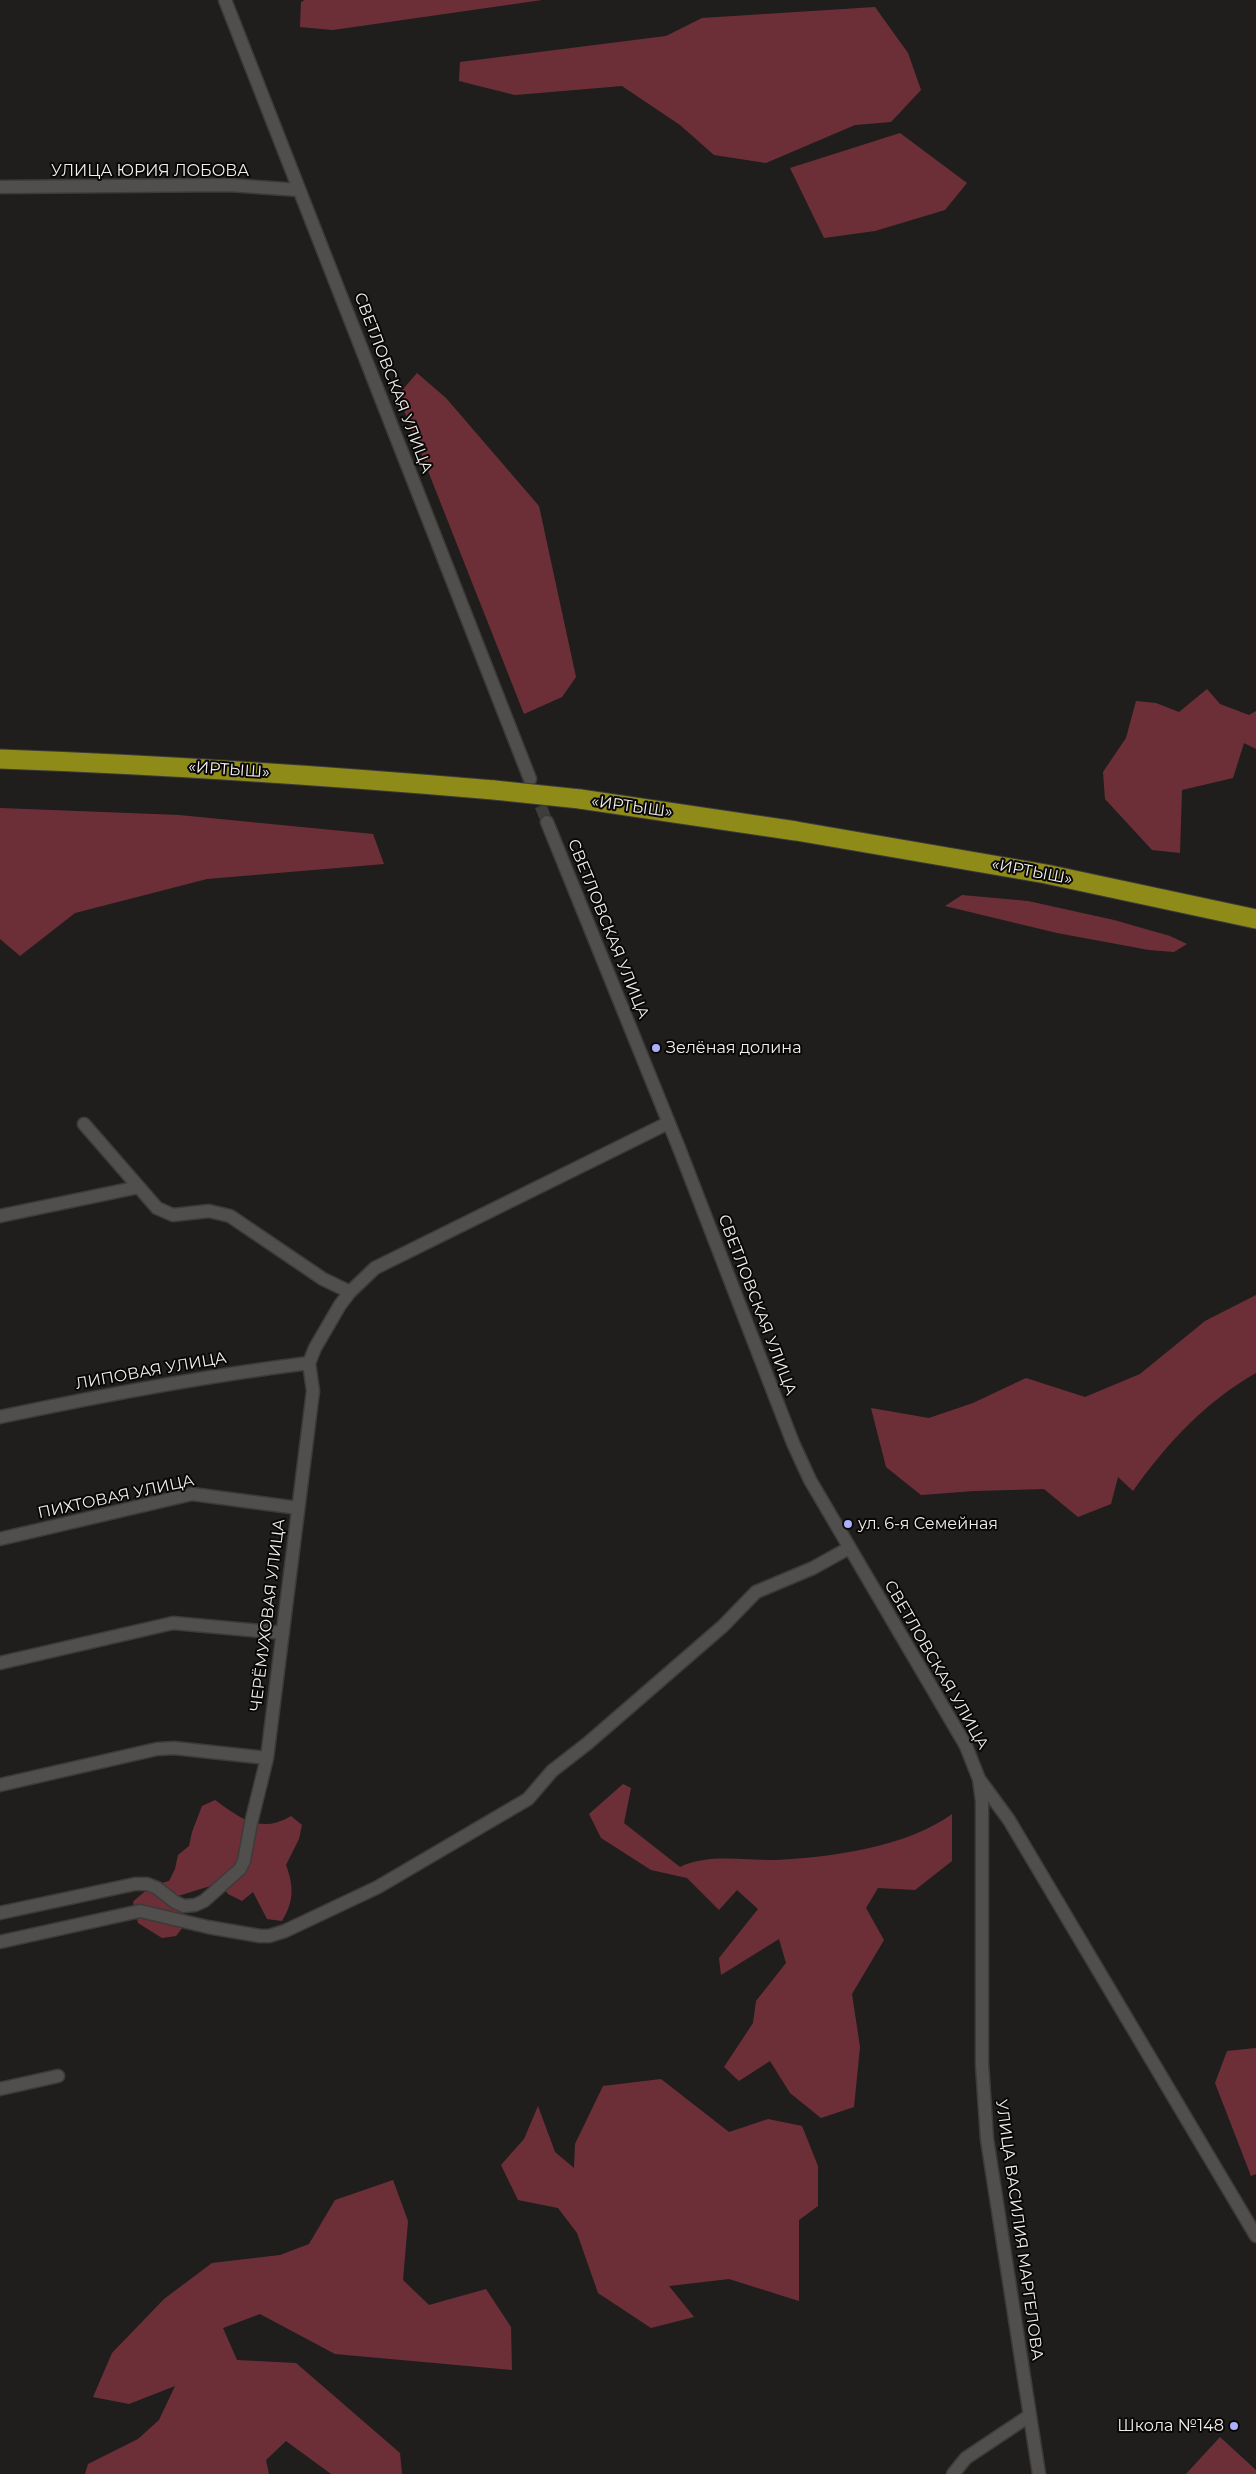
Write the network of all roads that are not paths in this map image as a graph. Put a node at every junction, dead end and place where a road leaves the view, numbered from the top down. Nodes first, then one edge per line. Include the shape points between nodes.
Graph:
1 (225, 0) edge
2 (0, 187) edge
3 (299, 190) junction
4 (0, 759) edge
5 (530, 779) tunnel mouth
6 (547, 822) tunnel mouth
7 (1256, 919) edge
8 (668, 1123) junction
9 (84, 1124) dead end
10 (139, 1187) junction
11 (0, 1216) edge
12 (350, 1292) junction
13 (309, 1363) junction
14 (0, 1417) edge
15 (298, 1508) junction
16 (0, 1539) edge
17 (849, 1548) junction
18 (283, 1633) junction
19 (0, 1663) edge
20 (267, 1758) junction
21 (979, 1780) junction
22 (0, 1785) edge
23 (0, 1913) edge
24 (0, 1942) edge
25 (58, 2076) dead end
26 (0, 2089) edge
27 (1256, 2236) edge
28 (1029, 2416) junction
29 (954, 2474) edge
30 (1039, 2474) edge

1 - 3 street, СВЕТЛОВСКАЯ УЛИЦА
2 - 3 street, УЛИЦА ЮРИЯ ЛОБОВА via 229,185
3 - 5 street, СВЕТЛОВСКАЯ УЛИЦА
4 - 7 highway, «ИРТЫШ», bridge via 196,768 494,790 580,800 796,831 1046,874
6 - 8 street, СВЕТЛОВСКАЯ УЛИЦА
8 - 12 street via 375,1268
8 - 17 street, СВЕТЛОВСКАЯ УЛИЦА via 793,1443
9 - 10 street
10 - 11 street
10 - 12 street via 157,1208 173,1215 209,1211 230,1216 323,1279
12 - 13 street via 328,1324
13 - 14 street, ЛИПОВАЯ УЛИЦА via 101,1395
13 - 15 street, ЧЕРЁМУХОВАЯ УЛИЦА via 313,1391
15 - 16 street, ПИХТОВАЯ УЛИЦА via 192,1494
15 - 18 street, ЧЕРЁМУХОВАЯ УЛИЦА
17 - 21 street, СВЕТЛОВСКАЯ УЛИЦА via 966,1746
17 - 24 street via 813,1568 756,1592 710,1637 552,1771 528,1799 378,1887 270,1936 228,1932 158,1913 129,1911
18 - 19 street via 173,1623
18 - 20 street, ЧЕРЁМУХОВАЯ УЛИЦА
20 - 22 street via 157,1748
20 - 23 street, ЧЕРЁМУХОВАЯ УЛИЦА via 240,1869 204,1901 184,1906 157,1888 135,1884
21 - 27 street via 1009,1820
21 - 28 street, УЛИЦА ВАСИЛИЯ МАРГЕЛОВА via 982,1807 982,2064 987,2139
25 - 26 street
28 - 29 street via 966,2458
28 - 30 street, УЛИЦА ВАСИЛИЯ МАРГЕЛОВА

